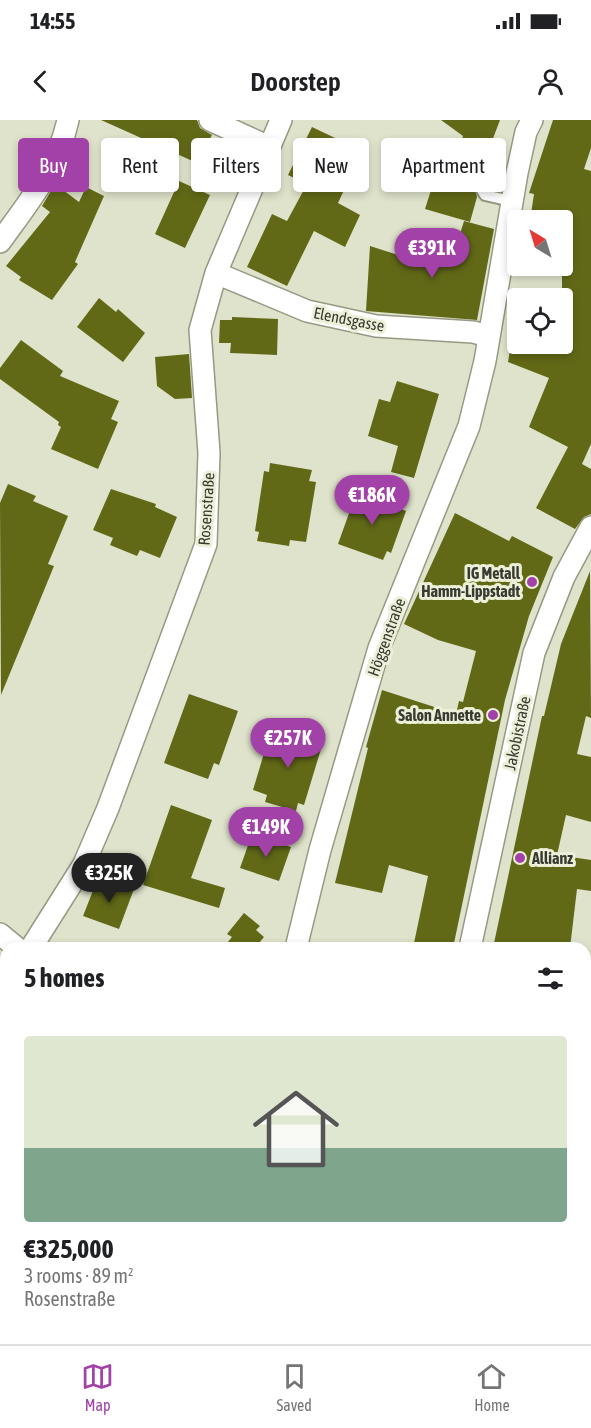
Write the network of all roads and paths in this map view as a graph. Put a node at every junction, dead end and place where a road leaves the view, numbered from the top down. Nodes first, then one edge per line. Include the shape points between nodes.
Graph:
1 (68, 120) edge
2 (210, 120) edge
3 (282, 120) edge
4 (532, 120) edge
5 (249, 138) edge
6 (273, 138) edge
7 (250, 192) edge
8 (484, 192) edge
9 (511, 201) junction
10 (0, 242) edge
11 (216, 273) junction
12 (489, 336) junction
13 (591, 526) edge
14 (35, 942) edge
15 (297, 942) edge
16 (471, 942) edge

1 - 10 street via 48,176
2 - 5 street
3 - 6 street, Rosenstraße
4 - 9 street, Höggenstraße
7 - 11 street, Rosenstraße
8 - 9 lane via 492,198
9 - 12 street, Höggenstraße
11 - 12 street, Elendsgasse via 307,311 376,326
11 - 14 street, Rosenstraße via 200,330 209,453 206,544 92,846
12 - 15 street, Höggenstraße via 469,426 379,648
13 - 16 street, Jakobistraße via 564,577 534,652

